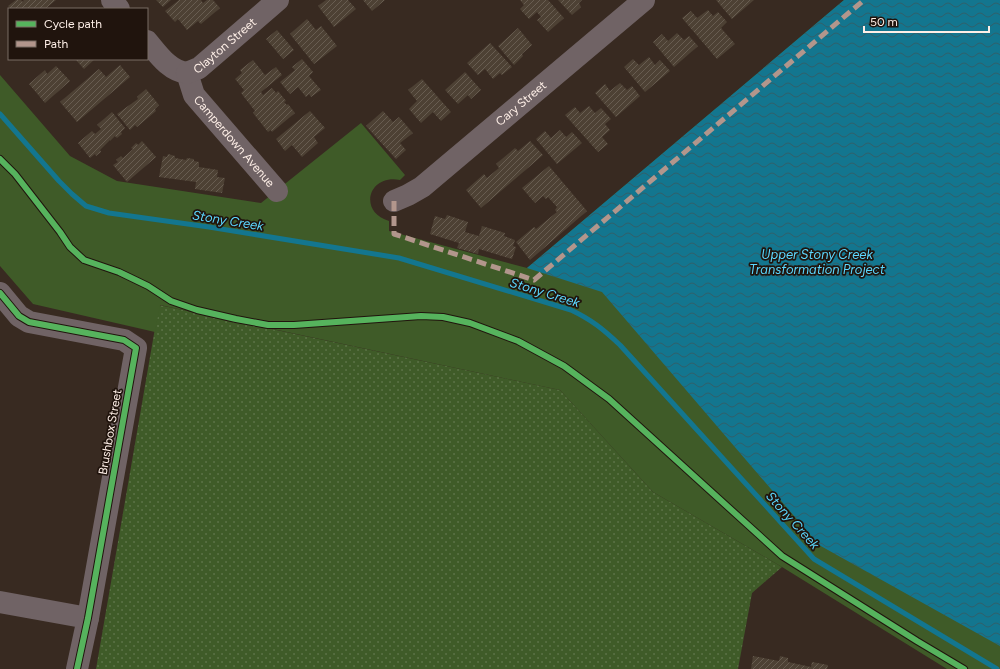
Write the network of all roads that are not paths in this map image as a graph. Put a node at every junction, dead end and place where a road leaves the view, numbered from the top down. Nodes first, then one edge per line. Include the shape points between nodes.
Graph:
1 (112, 0) edge
2 (278, 0) edge
3 (644, 0) edge
4 (118, 8) edge
5 (148, 42) edge
6 (188, 73) junction
7 (278, 191) dead end
8 (394, 201) dead end
9 (0, 293) edge
10 (0, 602) edge
11 (88, 618) junction
12 (77, 669) edge

1 - 4 street
2 - 6 street, Clayton Street via 199,68
3 - 8 street, Cary Street via 422,187
5 - 6 street via 174,69
6 - 7 street, Camperdown Avenue via 194,95
9 - 11 street, Brushbox Street via 19,316 29,322 124,340 136,348
10 - 11 street
11 - 12 street, Brushbox Street

